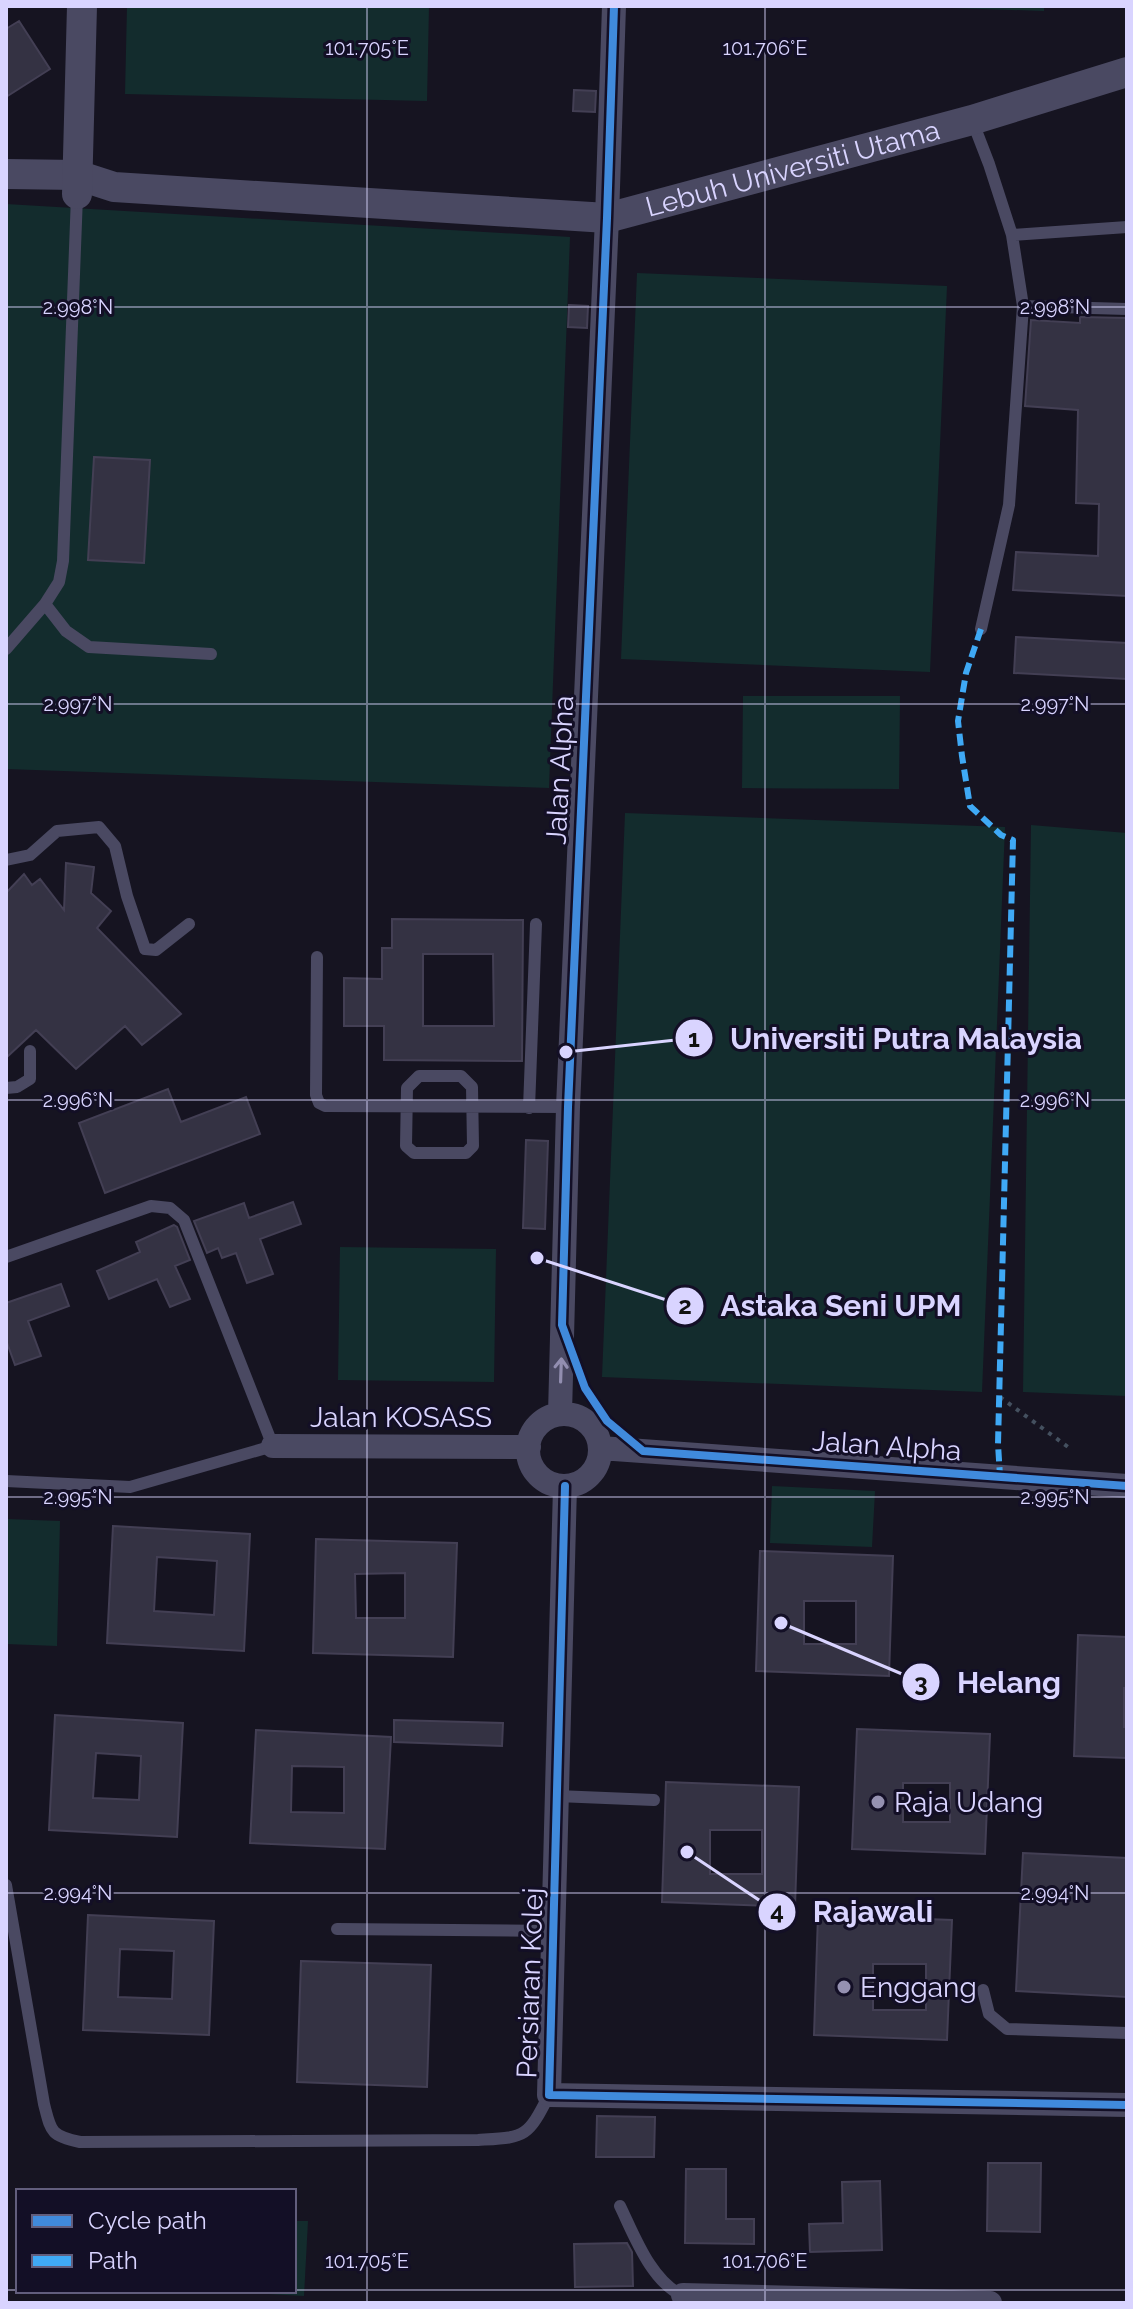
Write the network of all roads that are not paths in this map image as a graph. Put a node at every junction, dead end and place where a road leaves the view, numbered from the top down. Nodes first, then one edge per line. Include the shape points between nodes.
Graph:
1 (82, 6) edge
2 (614, 6) edge
3 (1127, 72) edge
4 (972, 120) junction
5 (6, 174) edge
6 (77, 186) junction
7 (6, 194) edge
8 (607, 218) junction
9 (1127, 227) edge
10 (1012, 235) junction
11 (1023, 306) junction
12 (1127, 309) edge
13 (45, 604) junction
14 (981, 629) dead end
15 (6, 649) edge
16 (211, 654) dead end
17 (6, 860) edge
18 (189, 924) dead end
19 (536, 924) dead end
20 (317, 957) dead end
21 (30, 1051) dead end
22 (6, 1088) edge
23 (406, 1107) junction
24 (568, 1107) junction
25 (473, 1108) junction
26 (529, 1108) junction
27 (6, 1257) edge
28 (560, 1414) junction
29 (273, 1446) junction
30 (529, 1447) junction
31 (600, 1448) junction
32 (6, 1481) edge
33 (565, 1486) junction
34 (1127, 1486) edge
35 (557, 1796) junction
36 (654, 1800) dead end
37 (6, 1885) edge
38 (337, 1929) dead end
39 (553, 1931) junction
40 (983, 1990) dead end
41 (1127, 2033) edge
42 (549, 2095) junction
43 (1127, 2105) edge
44 (620, 2206) dead end
45 (683, 2299) edge
46 (990, 2303) edge

1 - 6 street
2 - 8 street, Jalan Alpha
3 - 4 street, Lebuh Universiti Utama
4 - 8 street, Lebuh Universiti Utama
4 - 10 lane
5 - 6 street, Lebuh Universiti Utama
6 - 7 street, Lebuh Universiti Utama
6 - 8 street, Lebuh Universiti Utama
6 - 13 lane via 63,561 59,582
8 - 24 street, Jalan Alpha
9 - 10 lane
10 - 11 lane
11 - 12 lane
11 - 14 lane via 1009,505
13 - 15 lane
13 - 16 lane via 66,631 89,647
17 - 18 lane via 30,855 57,831 99,827 115,846 145,949 156,950
19 - 26 lane
20 - 23 lane via 319,1103
21 - 22 lane via 30,1079
23 - 25 lane
23 - 25 lane via 407,1088 419,1076 461,1076 472,1087
23 - 25 lane via 406,1146 414,1153 466,1153 473,1146
24 - 26 lane
28 -> 24 street, Jalan Alpha
25 - 26 lane
27 - 29 lane via 151,1206 170,1208 184,1220
28 - 30 street via 539,1424
28 - 31 street via 592,1426
29 - 30 street, Jalan KOSASS
29 - 32 lane via 130,1487
30 - 33 street via 533,1468 542,1478
31 - 33 street via 594,1470
31 - 34 street, Jalan Alpha
33 - 35 street, Persiaran Kolej
35 - 36 lane
35 - 39 street, Persiaran Kolej
37 - 42 lane via 44,2104 59,2138 516,2138 535,2122
38 - 39 lane
39 - 42 street, Persiaran Kolej
40 - 41 lane via 989,2014 1007,2029
42 - 43 street, Persiaran Kolej
44 - 45 lane via 648,2262
45 - 46 street

